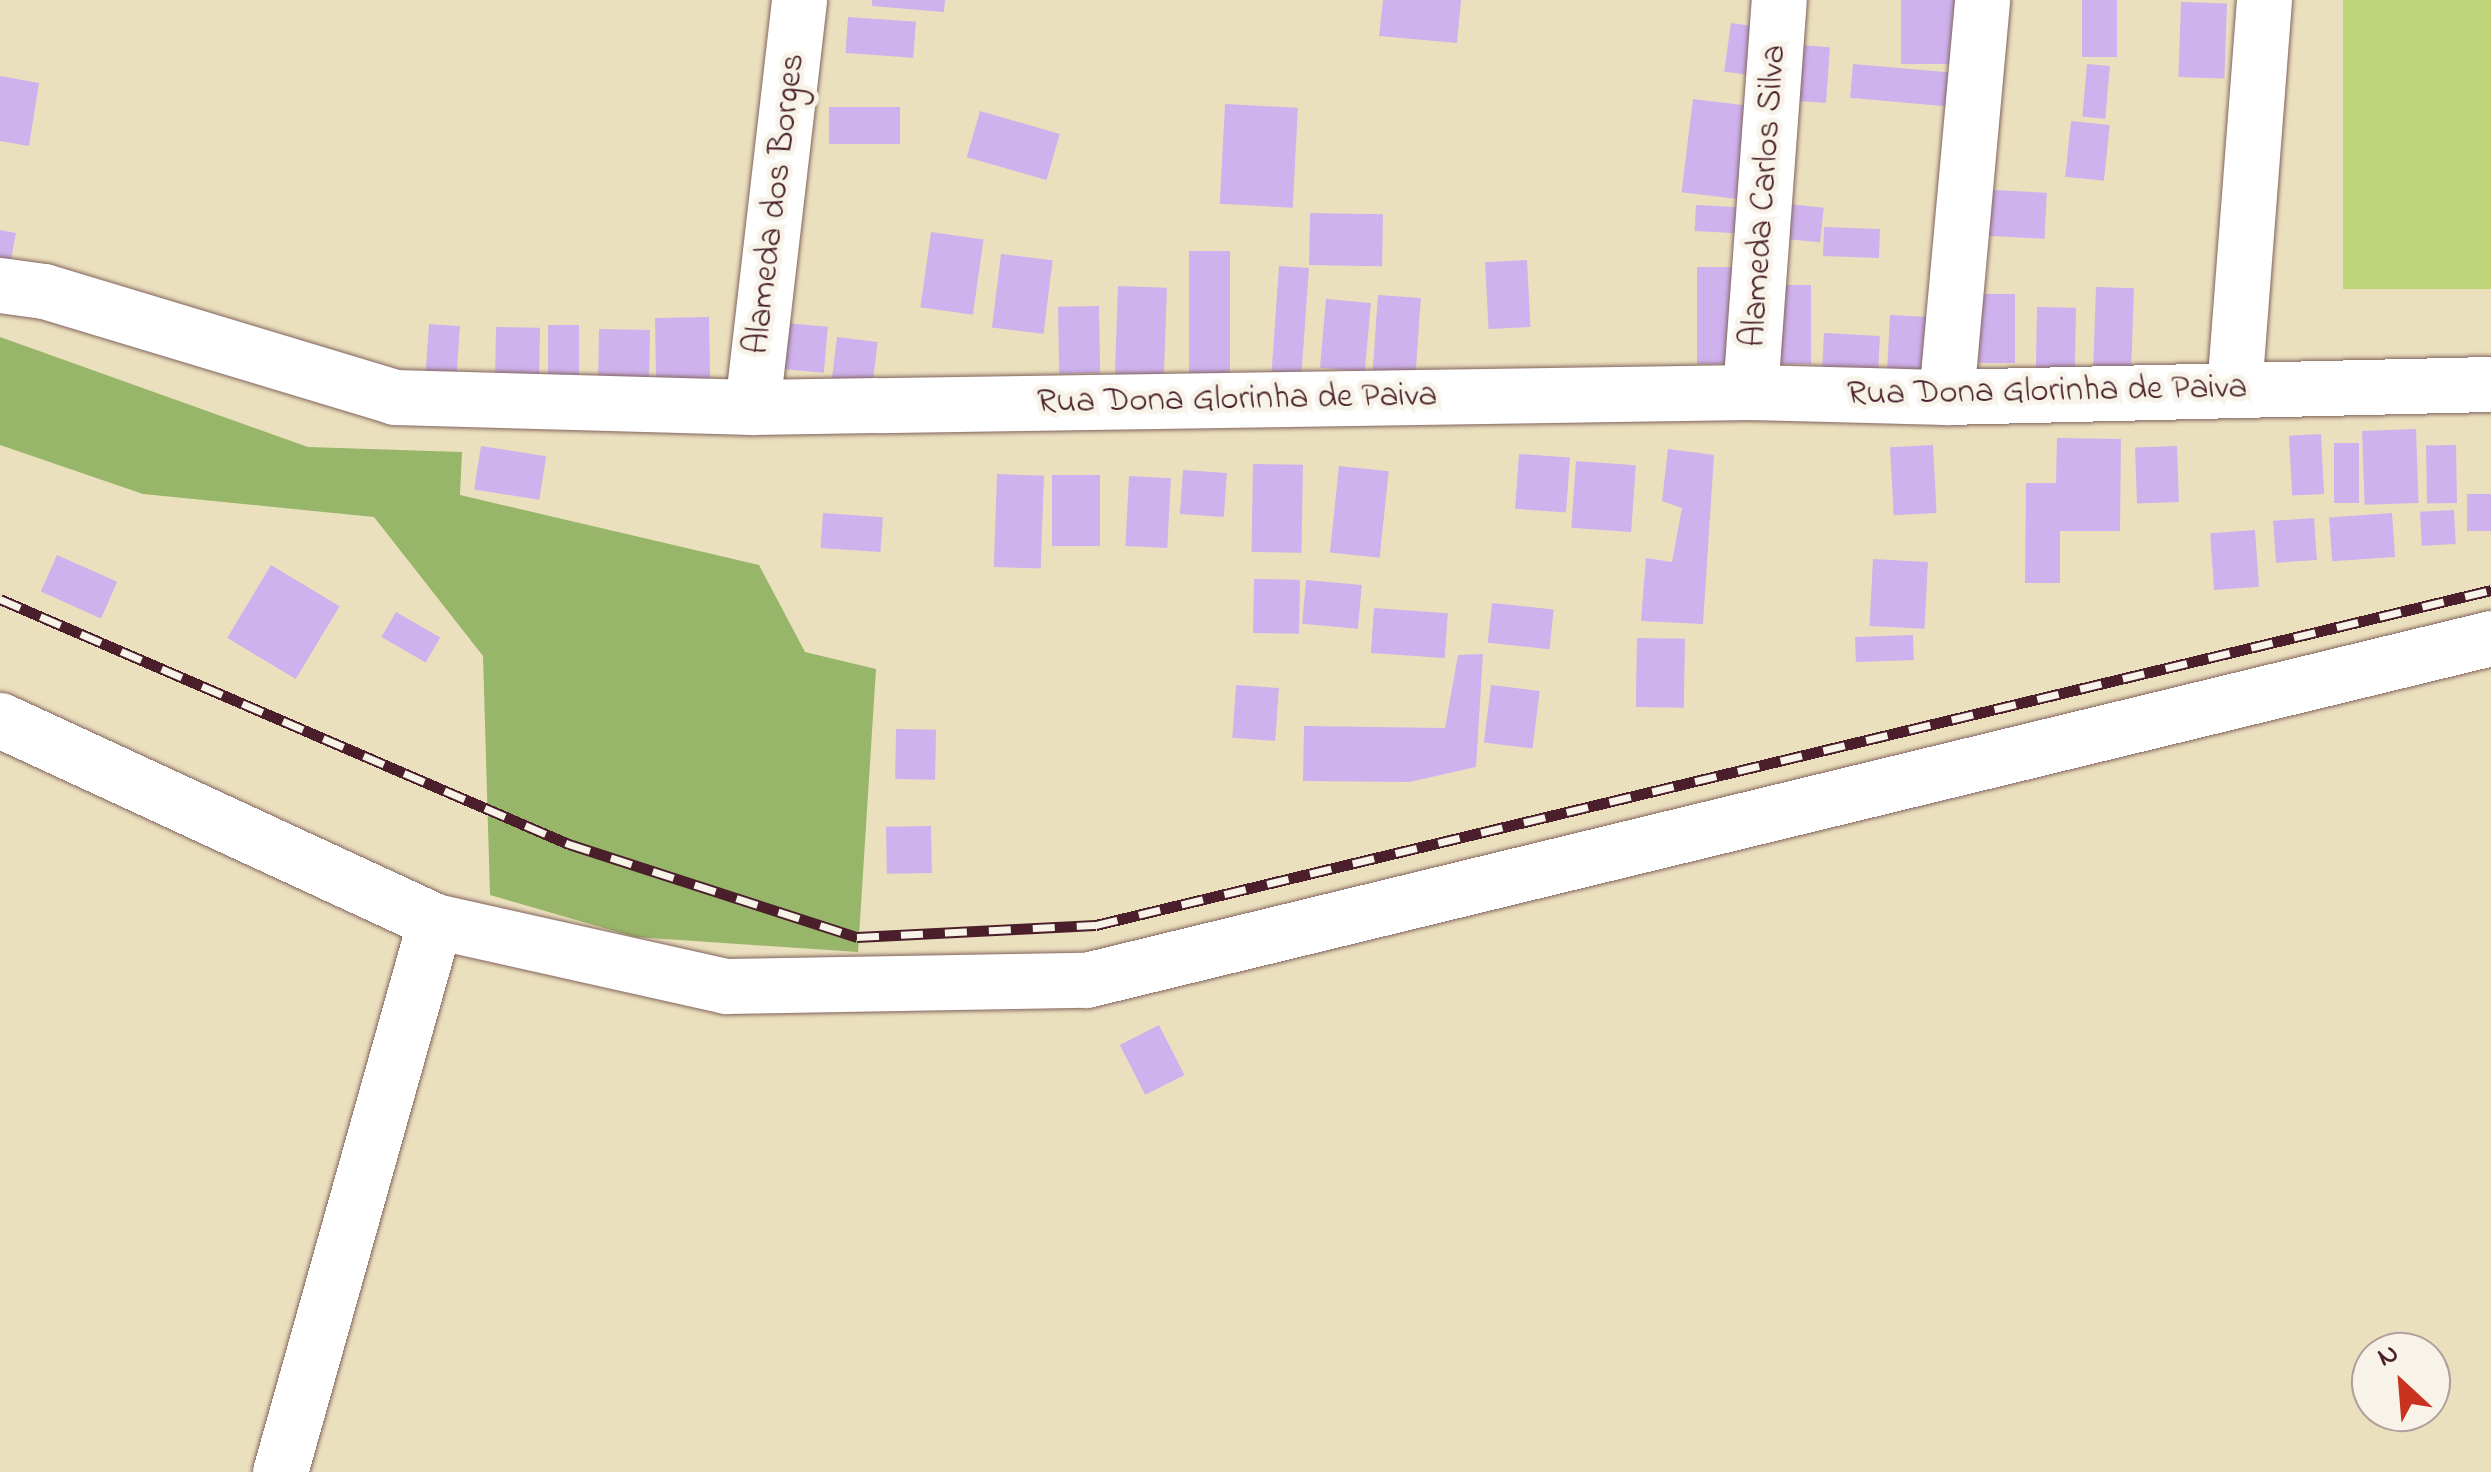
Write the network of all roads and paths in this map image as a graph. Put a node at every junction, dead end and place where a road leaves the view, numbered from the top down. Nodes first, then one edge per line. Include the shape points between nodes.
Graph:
1 (800, 0) edge
2 (1779, 0) edge
3 (1982, 0) edge
4 (2264, 0) edge
5 (0, 285) edge
6 (2491, 384) edge
7 (2234, 390) junction
8 (1750, 392) junction
9 (1946, 397) junction
10 (752, 408) junction
11 (2491, 638) edge
12 (0, 720) edge
13 (435, 921) junction
14 (280, 1472) edge

1 - 10 street, Alameda dos Borges
2 - 8 street, Alameda Carlos Silva
3 - 9 street
4 - 7 street
5 - 10 street, Rua Dona Glorinha de Paiva via 44,291 394,397
6 - 7 street, Rua Dona Glorinha de Paiva
7 - 9 street, Rua Dona Glorinha de Paiva
8 - 9 street, Rua Dona Glorinha de Paiva
8 - 10 street, Rua Dona Glorinha de Paiva
11 - 13 street via 1086,980 726,986
12 - 13 street
13 - 14 street

